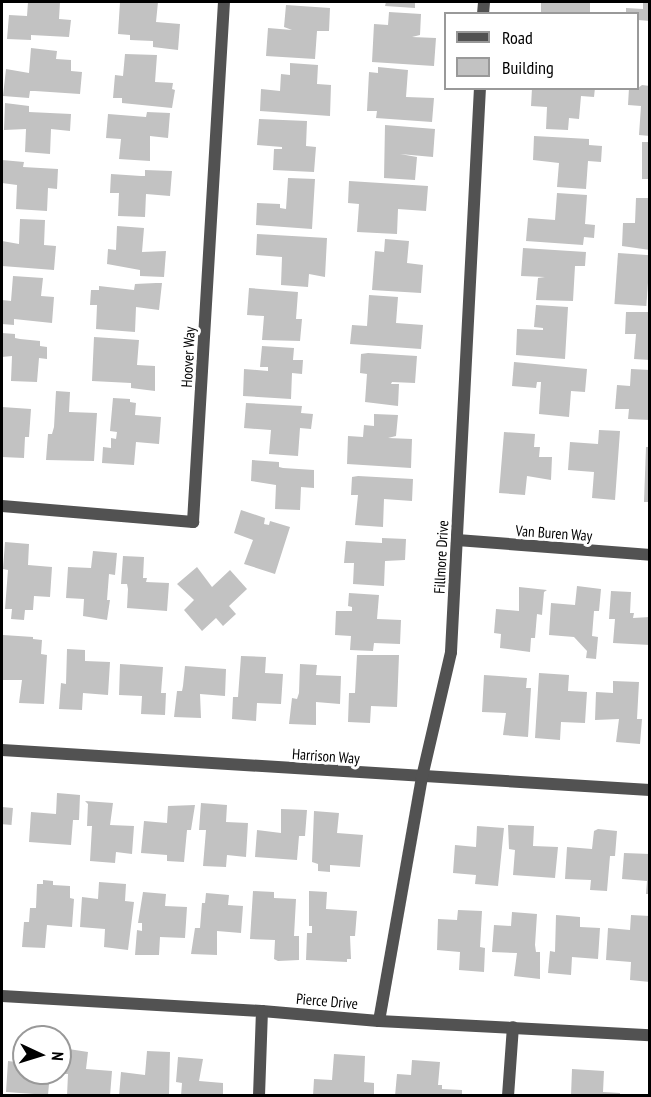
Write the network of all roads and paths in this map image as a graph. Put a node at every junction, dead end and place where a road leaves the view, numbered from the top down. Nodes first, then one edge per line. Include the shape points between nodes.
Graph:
1 (224, 2) edge
2 (480, 90) edge
3 (2, 506) edge
4 (457, 540) junction
5 (650, 555) edge
6 (2, 750) edge
7 (422, 777) junction
8 (650, 790) edge
9 (2, 996) edge
10 (262, 1011) junction
11 (379, 1021) junction
12 (513, 1027) junction
13 (650, 1035) edge
14 (259, 1095) edge
15 (508, 1095) edge

1 - 3 street, Hoover Way via 193,522
2 - 4 street, Fillmore Drive
4 - 5 street, Van Buren Way
4 - 7 street, Fillmore Drive via 450,652
6 - 7 street, Harrison Way
7 - 8 street, Harrison Way
7 - 11 street, Fillmore Drive
9 - 10 street, Pierce Drive
10 - 11 street, Pierce Drive
10 - 14 street
11 - 12 street, Pierce Drive
12 - 13 street, Pierce Drive
12 - 15 street

